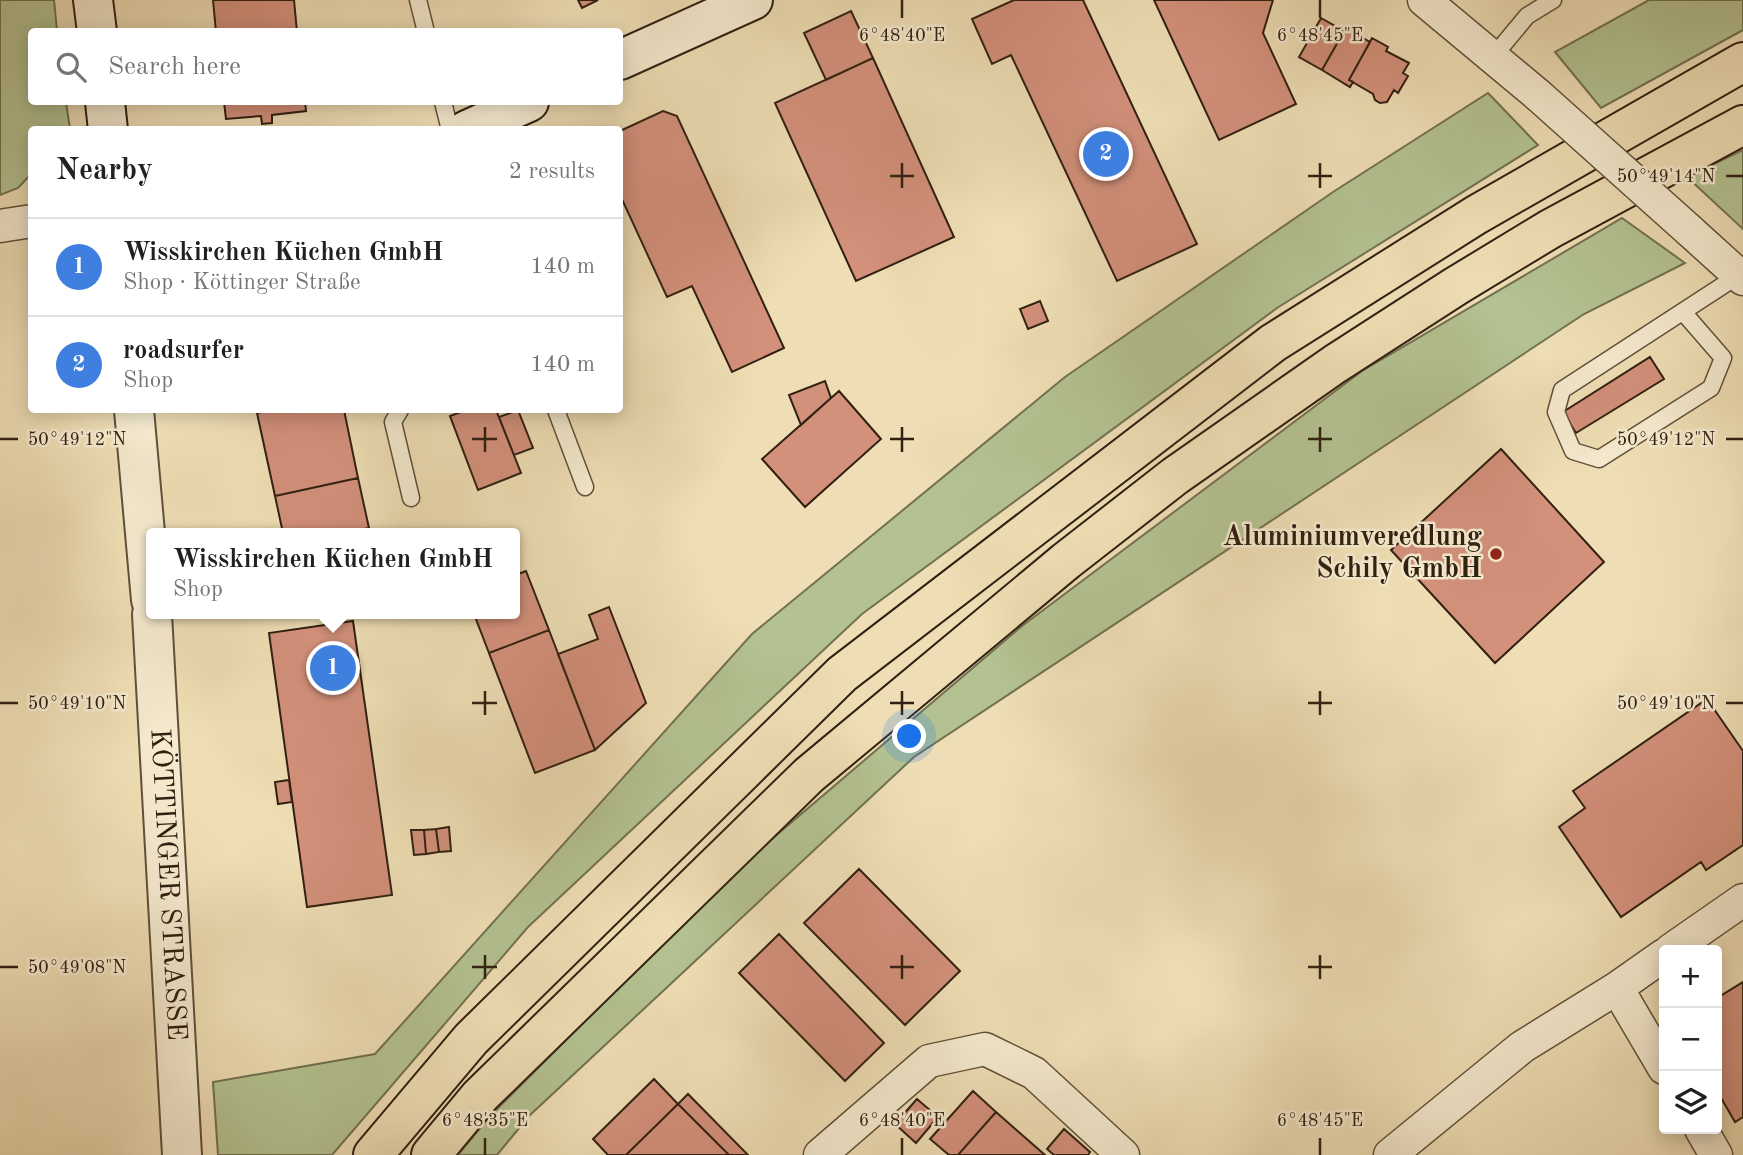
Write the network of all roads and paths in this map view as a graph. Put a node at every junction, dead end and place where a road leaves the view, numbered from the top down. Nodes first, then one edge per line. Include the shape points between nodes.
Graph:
1 (93, 0) edge
2 (418, 0) edge
3 (753, 0) edge
4 (1423, 0) edge
5 (1553, 0) edge
6 (96, 28) edge
7 (425, 28) edge
8 (1492, 58) junction
9 (623, 59) edge
10 (1743, 62) edge
11 (105, 105) edge
12 (444, 105) edge
13 (522, 105) edge
14 (1743, 125) edge
15 (108, 126) edge
16 (449, 126) edge
17 (476, 126) edge
18 (28, 222) edge
19 (0, 226) edge
20 (1741, 277) edge
21 (1683, 312) junction
22 (134, 413) edge
23 (557, 413) edge
24 (393, 414) edge
25 (586, 487) dead end
26 (411, 498) dead end
27 (146, 544) edge
28 (152, 619) edge
29 (1743, 900) edge
30 (1678, 945) edge
31 (1659, 959) edge
32 (1617, 988) junction
33 (1659, 1059) edge
34 (1704, 1134) edge
35 (182, 1155) edge
36 (373, 1155) edge
37 (431, 1155) edge
38 (820, 1155) edge
39 (1123, 1155) edge
40 (1390, 1155) edge
41 (1716, 1155) edge

1 - 6 street
2 - 7 lane
3 - 9 street
4 - 8 street
5 - 8 lane via 1527,16
8 - 20 street, bridge
10 - 36 main road via 1476,215 1273,344 842,674 471,1039
11 - 15 street
12 - 16 lane
13 - 17 street
14 - 37 main road via 1550,229 1397,323 1175,476 1066,561 809,775 480,1096
18 - 19 street
20 - 21 lane
21 - 21 lane via 1562,390 1556,412 1573,451 1599,459 1711,388 1723,358
22 - 27 street
23 - 25 lane
24 - 26 lane
28 - 35 street, KÖTTINGER STRASSE
29 - 30 street
31 - 32 street
32 - 33 street
32 - 40 street via 1522,1047
34 - 41 street
38 - 39 street via 929,1061 985,1049 1034,1073

